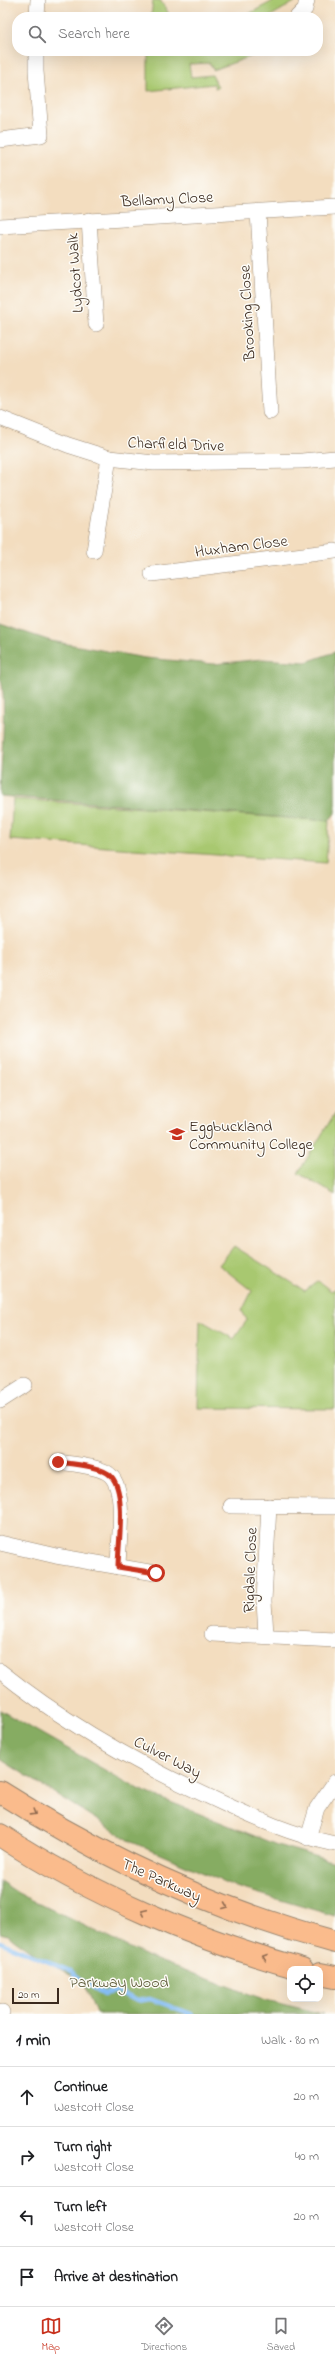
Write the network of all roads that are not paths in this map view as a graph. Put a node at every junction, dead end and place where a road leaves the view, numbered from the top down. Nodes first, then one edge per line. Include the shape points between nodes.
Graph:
1 (38, 0) edge
2 (307, 0) edge
3 (37, 12) edge
4 (302, 12) edge
5 (36, 56) edge
6 (0, 140) edge
7 (335, 207) edge
8 (258, 212) junction
9 (88, 220) junction
10 (0, 226) edge
11 (96, 324) dead end
12 (270, 412) dead end
13 (0, 418) edge
14 (109, 458) junction
15 (335, 458) edge
16 (94, 550) dead end
17 (335, 552) edge
18 (152, 574) dead end
19 (25, 1385) dead end
20 (0, 1401) edge
21 (58, 1462) dead end
22 (231, 1506) dead end
23 (269, 1506) junction
24 (335, 1507) edge
25 (0, 1543) edge
26 (118, 1567) junction
27 (156, 1573) dead end
28 (212, 1634) dead end
29 (266, 1635) junction
30 (335, 1640) edge
31 (0, 1671) edge
32 (335, 1782) edge
33 (0, 1792) edge
34 (0, 1835) edge
35 (308, 1838) junction
36 (335, 1844) edge
37 (335, 1942) edge
38 (292, 1966) edge
39 (323, 1975) edge
40 (335, 1977) edge

1 - 3 street
2 - 4 street
5 - 6 street via 41,135
7 - 8 street, Bellamy Close
8 - 9 street, Bellamy Close
8 - 12 street, Brooking Close
9 - 10 street, Bellamy Close
9 - 11 street, Lydcot Walk
13 - 14 street, Charfield Drive via 68,446
14 - 15 street, Charfield Drive via 154,463 302,461
14 - 16 street
17 - 18 street, Huxham Close
19 - 20 street
21 - 26 street via 90,1467 111,1475 118,1488 120,1501
22 - 23 street, Rigdale Close
23 - 24 street, Rigdale Close
23 - 29 street, Rigdale Close via 264,1601
25 - 26 street via 34,1552
26 - 27 street
28 - 29 street, Rigdale Close
29 - 30 street, Rigdale Close
31 - 35 street, Culver Way via 24,1691 94,1737 163,1776 248,1815
32 - 35 street via 317,1808
33 -> 37 highway, The Parkway via 42,1819 155,1878 228,1908 296,1932
38 -> 34 highway via 222,1944 145,1912 83,1882
35 - 36 street, Culver Way
39 - 40 highway

